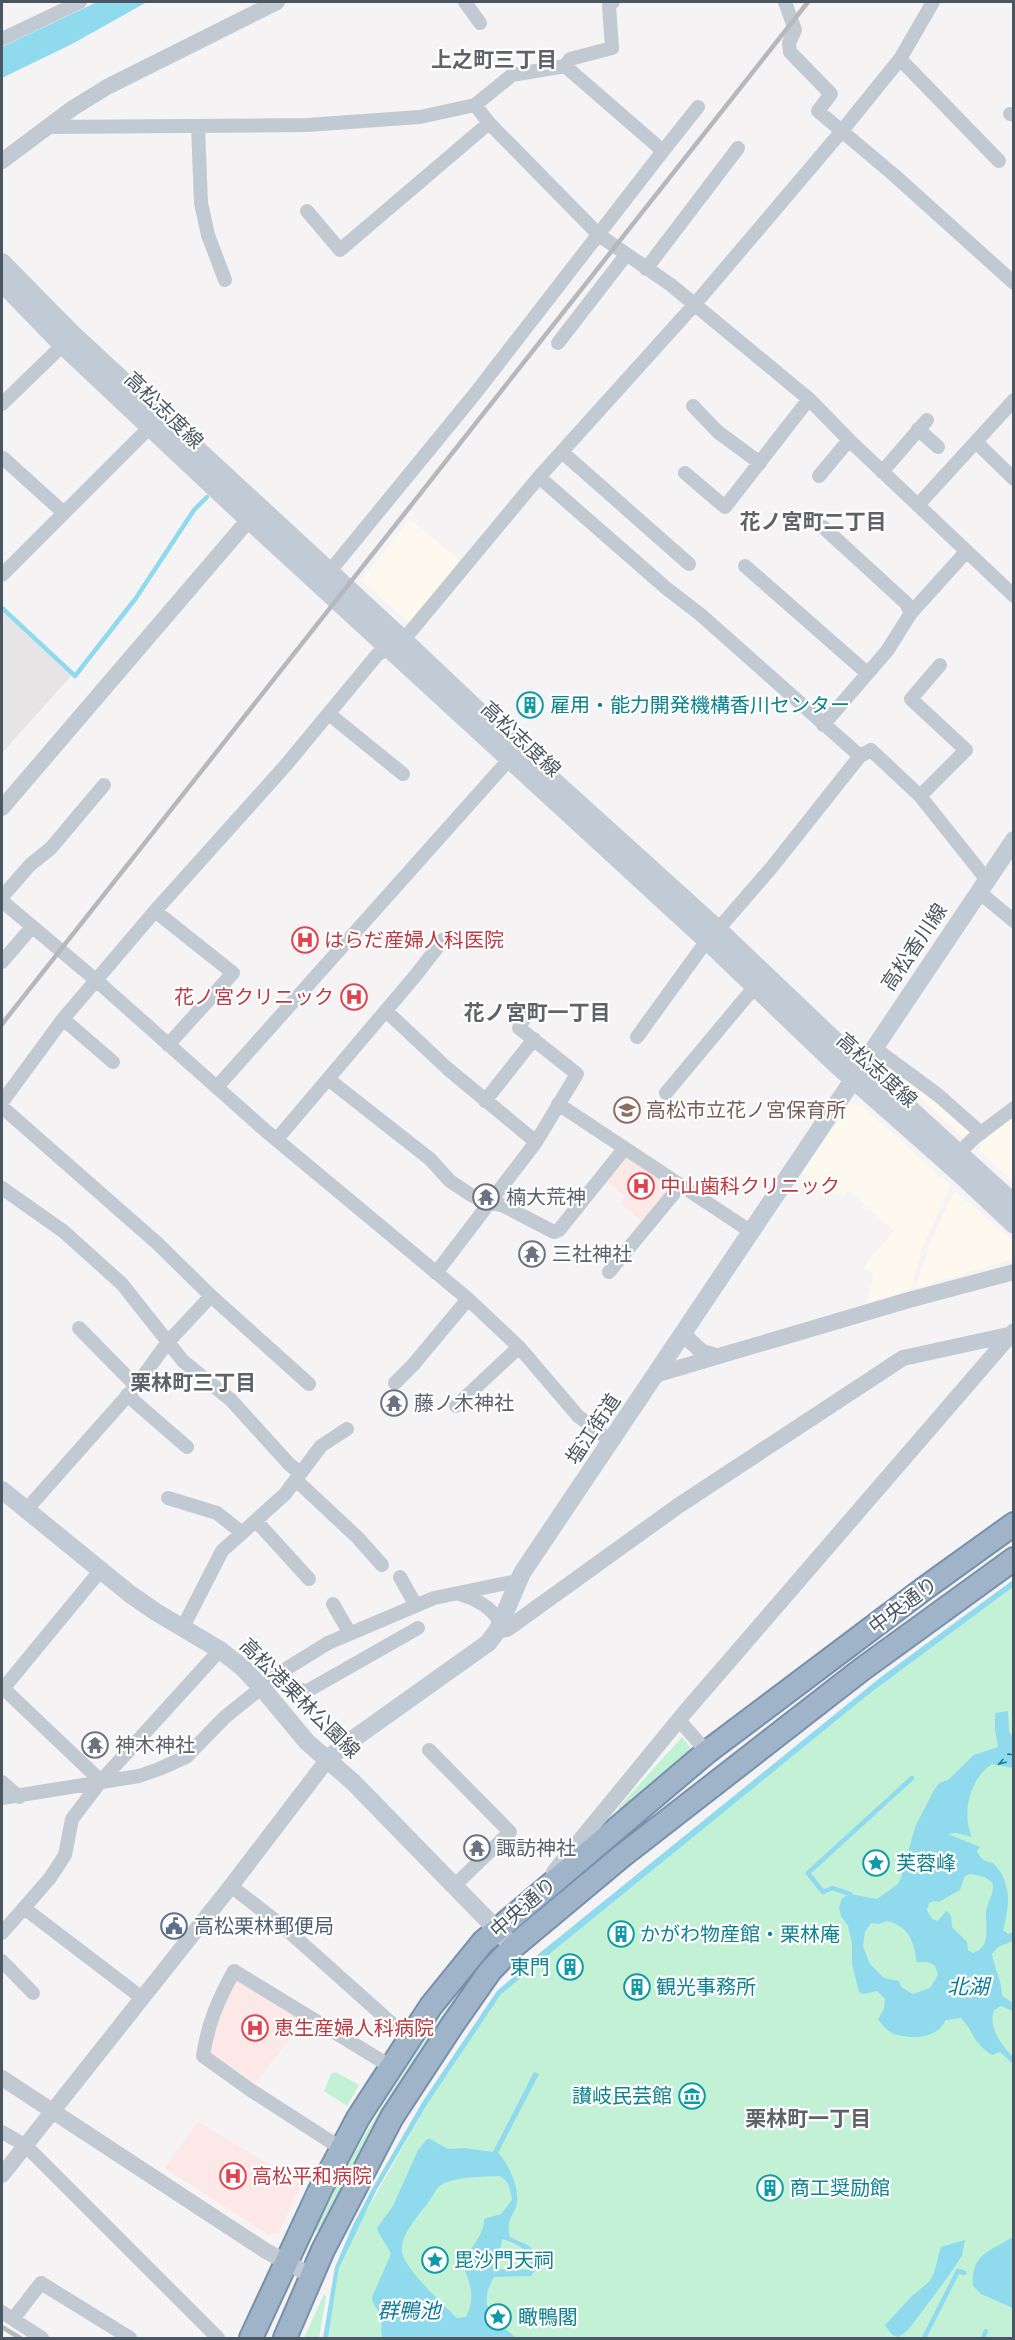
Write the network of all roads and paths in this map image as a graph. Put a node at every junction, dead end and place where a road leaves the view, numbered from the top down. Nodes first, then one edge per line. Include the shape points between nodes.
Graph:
1 (80, 2) edge
2 (277, 2) edge
3 (465, 2) edge
4 (613, 2) edge
5 (785, 2) edge
6 (933, 2) edge
7 (480, 23) dead end
8 (2, 39) edge
9 (900, 59) junction
10 (564, 66) junction
11 (475, 105) junction
12 (698, 106) dead end
13 (489, 123) junction
14 (198, 126) junction
15 (48, 127) junction
16 (841, 132) junction
17 (738, 148) dead end
18 (663, 151) junction
19 (2, 161) edge
20 (999, 161) dead end
21 (307, 211) dead end
22 (599, 235) junction
23 (626, 255) junction
24 (2, 262) edge
25 (646, 269) junction
26 (225, 280) dead end
27 (2, 283) edge
28 (1014, 283) edge
29 (695, 304) junction
30 (68, 340) junction
31 (558, 343) dead end
32 (809, 399) junction
33 (1014, 400) edge
34 (2, 404) edge
35 (693, 406) dead end
36 (156, 421) junction
37 (849, 440) junction
38 (976, 442) junction
39 (938, 447) dead end
40 (562, 452) junction
41 (2, 460) edge
42 (760, 463) junction
43 (882, 472) junction
44 (685, 473) dead end
45 (819, 476) dead end
46 (539, 477) junction
47 (1014, 479) edge
48 (918, 505) junction
49 (64, 513) junction
50 (254, 513) junction
51 (823, 527) dead end
52 (966, 552) junction
53 (689, 564) dead end
54 (745, 566) dead end
55 (4, 568) edge
56 (330, 572) junction
57 (1014, 596) edge
58 (911, 613) junction
59 (396, 643) junction
60 (940, 665) dead end
61 (867, 673) junction
62 (328, 714) junction
63 (823, 725) junction
64 (514, 753) junction
65 (860, 756) junction
66 (403, 774) dead end
67 (104, 785) dead end
68 (920, 796) junction
69 (2, 808) edge
70 (1014, 840) edge
71 (983, 886) junction
72 (2, 899) edge
73 (155, 911) junction
74 (1014, 921) edge
75 (32, 927) junction
76 (713, 936) junction
77 (443, 940) dead end
78 (2, 962) edge
79 (97, 981) junction
80 (762, 982) junction
81 (530, 1008) dead end
82 (386, 1011) junction
83 (63, 1019) junction
84 (637, 1037) dead end
85 (534, 1039) junction
86 (168, 1045) junction
87 (873, 1047) junction
88 (113, 1062) dead end
89 (857, 1072) junction
90 (328, 1079) junction
91 (217, 1087) junction
92 (666, 1092) dead end
93 (485, 1101) junction
94 (2, 1102) edge
95 (558, 1104) junction
96 (2, 1107) edge
97 (1014, 1108) edge
98 (981, 1133) junction
99 (277, 1139) junction
100 (536, 1142) junction
101 (624, 1149) junction
102 (954, 1158) junction
103 (680, 1186) junction
104 (2, 1188) edge
105 (489, 1203) junction
106 (1014, 1203) edge
107 (1014, 1225) edge
108 (750, 1231) junction
109 (609, 1272) dead end
110 (1014, 1272) edge
111 (436, 1273) junction
112 (211, 1296) junction
113 (468, 1299) junction
114 (79, 1328) dead end
115 (1012, 1333) edge
116 (683, 1334) junction
117 (167, 1343) junction
118 (519, 1347) junction
119 (716, 1356) junction
120 (658, 1374) junction
121 (395, 1383) dead end
122 (309, 1384) dead end
123 (131, 1390) junction
124 (456, 1406) dead end
125 (347, 1429) dead end
126 (612, 1442) junction
127 (187, 1447) dead end
128 (298, 1477) junction
129 (2, 1490) edge
130 (168, 1498) dead end
131 (27, 1509) junction
132 (257, 1522) junction
133 (1014, 1524) edge
134 (242, 1532) junction
135 (1014, 1559) edge
136 (382, 1565) dead end
137 (100, 1571) junction
138 (400, 1577) dead end
139 (309, 1579) dead end
140 (517, 1581) junction
141 (455, 1593) junction
142 (333, 1604) dead end
143 (415, 1605) junction
144 (499, 1626) junction
145 (183, 1627) junction
146 (418, 1628) dead end
147 (349, 1632) junction
148 (220, 1650) junction
149 (281, 1672) junction
150 (262, 1688) junction
151 (2, 1689) edge
152 (679, 1720) junction
153 (429, 1750) dead end
154 (707, 1752) junction
155 (328, 1759) junction
156 (101, 1781) junction
157 (2, 1782) edge
158 (19, 1797) junction
159 (2, 1798) edge
160 (231, 1886) junction
161 (454, 1886) junction
162 (531, 1900) junction
163 (24, 1908) junction
164 (497, 1929) junction
165 (2, 1934) edge
166 (513, 1947) junction
167 (2, 1961) edge
168 (33, 1993) dead end
169 (142, 1998) junction
170 (408, 2038) junction
171 (390, 2066) junction
172 (2, 2078) edge
173 (52, 2110) junction
174 (2, 2132) edge
175 (25, 2145) junction
176 (342, 2149) junction
177 (2, 2175) edge
178 (286, 2264) junction
179 (312, 2276) junction
180 (7, 2316) edge
181 (42, 2338) edge
182 (130, 2338) edge
183 (218, 2338) edge
184 (251, 2338) edge
185 (285, 2338) edge

1 - 8 street
2 - 15 street via 107,87
3 - 7 street
4 - 10 street via 609,4 612,48 570,59
5 - 16 street via 794,20 790,52 831,94 818,111
6 - 9 street
9 - 16 street
9 - 20 street
10 - 11 street via 512,75
10 - 18 street
11 - 13 street
11 - 14 street via 420,117 307,125
12 - 18 street
13 - 21 street via 340,250
13 - 22 street
14 - 15 street
14 - 26 street via 201,202 208,235
15 - 19 street
16 - 28 street
16 - 29 street
17 - 25 street
18 - 22 street
22 - 23 street
22 - 56 street
23 - 25 street
23 - 31 street
24 - 30 main road, 高松志度線
25 - 29 street
27 - 30 main road, 高松志度線
29 - 32 street
29 - 40 street
30 - 34 street
30 - 36 main road, 高松志度線
32 - 37 street
32 - 42 street
33 - 38 street
35 - 42 street via 718,432
36 - 49 street
36 - 50 main road, 高松志度線
37 - 43 street
37 - 45 street
38 - 47 street
38 - 48 street
39 - 43 street via 923,424
40 - 46 street
40 - 53 street
41 - 49 street
42 - 44 street via 725,507
43 - 48 street
46 - 59 street
46 - 63 street
48 - 52 street
49 - 55 street
50 - 56 main road, 高松志度線
50 - 59 main road, 高松志度線
50 - 69 street
51 - 58 street via 906,603
52 - 57 street
52 - 58 street
54 - 61 street
56 - 59 main road, 高松志度線
58 - 61 street via 887,651
59 - 62 street via 377,655
59 - 64 main road, 高松志度線
60 - 68 street via 911,699 966,750
61 - 63 street
62 - 66 street
62 - 73 street
63 - 65 street
64 - 76 main road, 高松志度線
64 - 91 street
65 - 68 street via 871,750
65 - 76 street
67 - 72 street
68 - 71 street
70 - 71 main road, 高松香川線
71 - 74 street
71 - 87 main road, 高松香川線
72 - 75 street
73 - 79 street
73 - 86 street via 233,973
75 - 78 street
75 - 79 street
76 - 80 main road, 高松志度線
76 - 84 street
77 - 82 street
79 - 83 street
79 - 86 street
80 - 89 main road, 高松志度線
80 - 92 street
81 - 85 street via 519,1028
82 - 90 street
82 - 93 street
83 - 88 street
83 - 94 street
85 - 93 street
85 - 95 street via 577,1074
86 - 91 street
87 - 89 main road, 高松香川線
87 - 98 street
89 - 102 main road, 高松志度線
89 - 108 main road, 塩江街道
90 - 99 street
90 - 105 street via 430,1159 450,1181
91 - 99 street
93 - 100 street
95 - 100 street
95 - 101 street
96 - 112 street via 157,1243
97 - 98 street
98 - 102 street
99 - 111 street
100 - 105 street
101 - 103 street
101 - 105 street via 560,1230 554,1232 502,1205
102 - 106 main road, 高松志度線
102 - 107 main road, 高松志度線
103 - 108 street
103 - 109 street
104 - 117 street via 88,1252 122,1284
105 - 111 street
108 - 116 main road, 塩江街道
110 - 119 street
111 - 113 street
112 - 117 street
112 - 122 street
113 - 118 street
113 - 121 street
114 - 123 street
115 - 144 street via 903,1358 704,1489 507,1629
115 - 152 street
116 - 119 street via 702,1352
116 - 120 main road, 塩江街道
117 - 123 street
117 - 128 street via 240,1409
118 - 124 street
118 - 126 street via 578,1416
119 - 120 street
120 - 126 main road, 塩江街道
123 - 127 street
123 - 131 street
125 - 128 street via 321,1446
126 - 140 main road, 塩江街道
128 - 132 street
128 - 136 street
129 - 131 main road, 高松港栗林公園線
130 - 134 street via 217,1513
131 - 137 main road, 高松港栗林公園線
132 - 134 street
132 - 139 street
133 - 154 highway, 中央通り
134 - 145 street via 222,1551
135 - 166 highway, 中央通り via 861,1670 622,1856
137 - 145 main road, 高松港栗林公園線
137 - 151 street
138 - 143 street
140 - 141 street
140 - 144 main road, 塩江街道
141 - 143 street
141 - 144 street via 470,1597 496,1614
142 - 147 street
143 - 147 street
144 - 155 main road, 塩江街道 via 488,1643
145 - 148 main road, 高松港栗林公園線
146 - 149 street via 309,1690 294,1689
147 - 149 street
148 - 150 main road, 高松港栗林公園線
148 - 156 street
149 - 150 street
150 - 155 main road, 高松港栗林公園線 via 307,1742
150 - 156 street via 225,1717 186,1757 139,1776
151 - 156 street
152 - 154 street
152 - 162 street
153 - 161 street via 510,1832
154 - 162 highway, 中央通り
155 - 160 street
155 - 161 main road, 高松港栗林公園線
156 - 158 street
156 - 163 street via 72,1819 65,1855
157 - 158 street
158 - 159 street
160 - 169 street
160 - 170 street via 286,1929
161 - 164 main road, 高松港栗林公園線
162 - 164 highway, 中央通り
163 - 165 street
163 - 169 street
164 - 166 main road, 高松港栗林公園線
164 - 170 highway, 中央通り via 465,1962
166 - 179 highway, 中央通り via 490,1971 411,2085
167 - 168 street
169 - 173 street
170 - 171 highway, 中央通り
171 - 176 highway, 中央通り
171 - 176 street via 234,1971 208,2025 203,2056
172 - 173 street
173 - 175 street
173 - 178 street
174 - 175 street
175 - 177 street
175 - 183 street
176 - 178 highway, 中央通り
178 - 179 street
178 - 184 highway, 中央通り
179 - 185 highway, 中央通り
180 - 181 street
180 - 182 street via 42,2283

